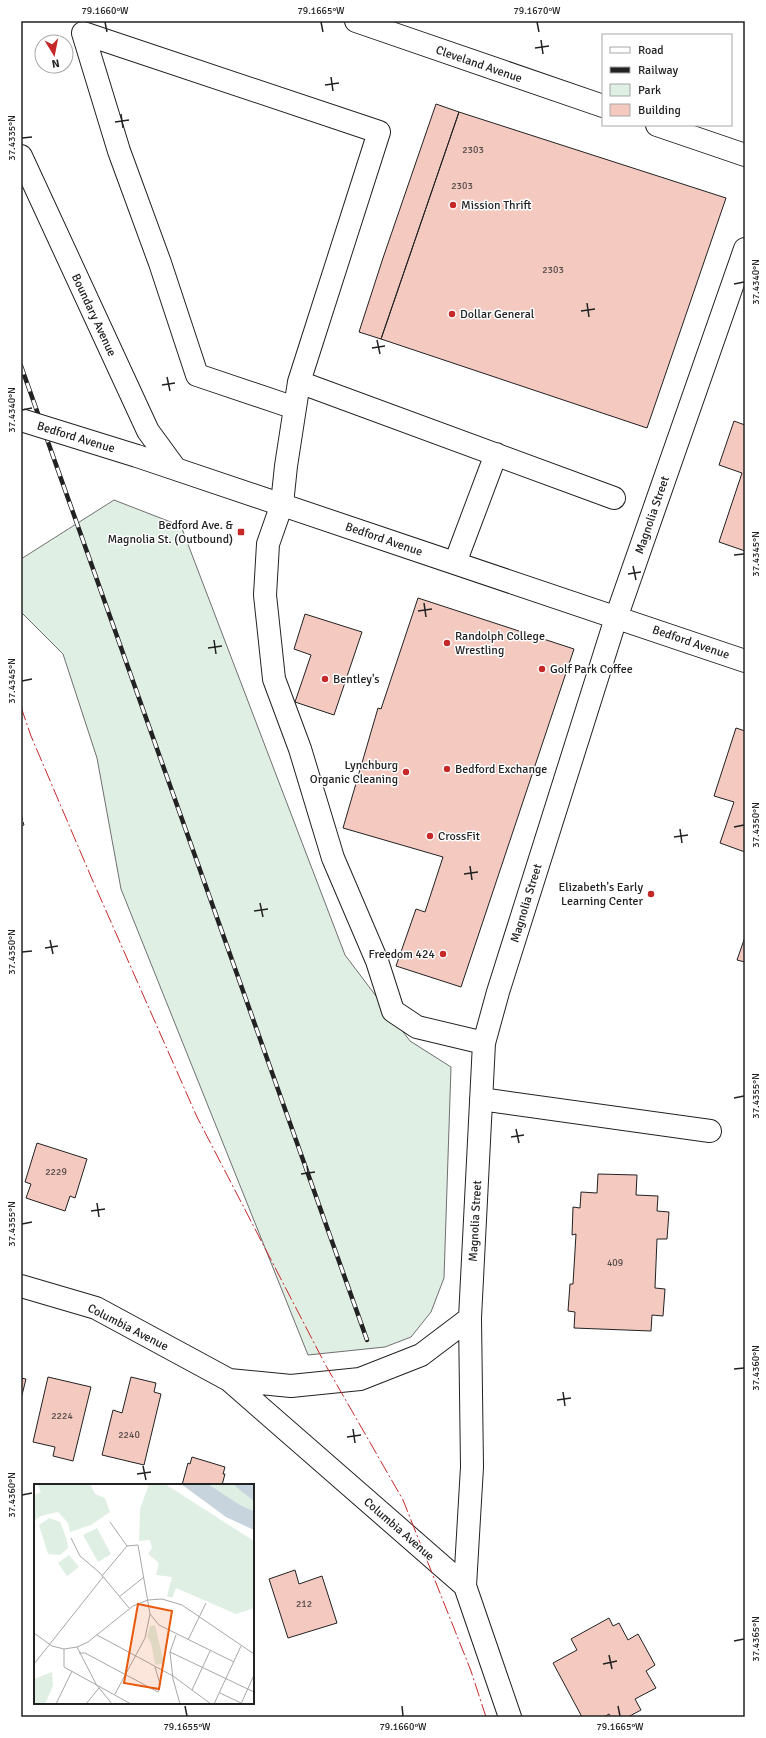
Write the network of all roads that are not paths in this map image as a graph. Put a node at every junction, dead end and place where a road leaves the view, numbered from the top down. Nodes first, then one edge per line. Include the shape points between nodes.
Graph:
1 (356, 21) edge
2 (602, 106) edge
3 (660, 126) edge
4 (745, 155) edge
5 (21, 156) edge
6 (745, 249) edge
7 (299, 382) junction
8 (295, 408) junction
9 (21, 420) edge
10 (496, 454) junction
11 (175, 468) junction
12 (614, 498) dead end
13 (282, 504) junction
14 (455, 563) junction
15 (616, 618) junction
16 (745, 661) edge
17 (484, 1043) junction
18 (481, 1099) junction
19 (710, 1131) dead end
20 (21, 1286) edge
21 (470, 1318) junction
22 (229, 1380) junction
23 (464, 1586) junction
24 (510, 1717) edge

1 - 2 street, Cleveland Avenue
3 - 4 street
5 - 11 street, Boundary Avenue via 148,432
6 - 15 street, Magnolia Street
7 - 8 street
7 - 8 street via 379,132 83,33 119,151 197,375
7 - 10 street
8 - 13 street
9 - 11 street, Bedford Avenue, bridge
10 - 12 street
10 - 14 street
11 - 13 street, Bedford Avenue
13 - 14 street, Bedford Avenue
13 - 17 street via 268,544 265,595 274,679 300,749 333,858 377,961 393,1010 418,1027
14 - 15 street, Bedford Avenue
15 - 16 street, Bedford Avenue
15 - 17 street, Magnolia Street
17 - 18 street, Magnolia Street
18 - 19 street
18 - 21 street, Magnolia Street
20 - 22 street, Columbia Avenue via 96,1308
21 - 22 street, Columbia Avenue via 421,1355 360,1379 291,1386
21 - 23 street, Magnolia Street via 472,1467
22 - 23 street, Columbia Avenue
23 - 24 street, Columbia Avenue

